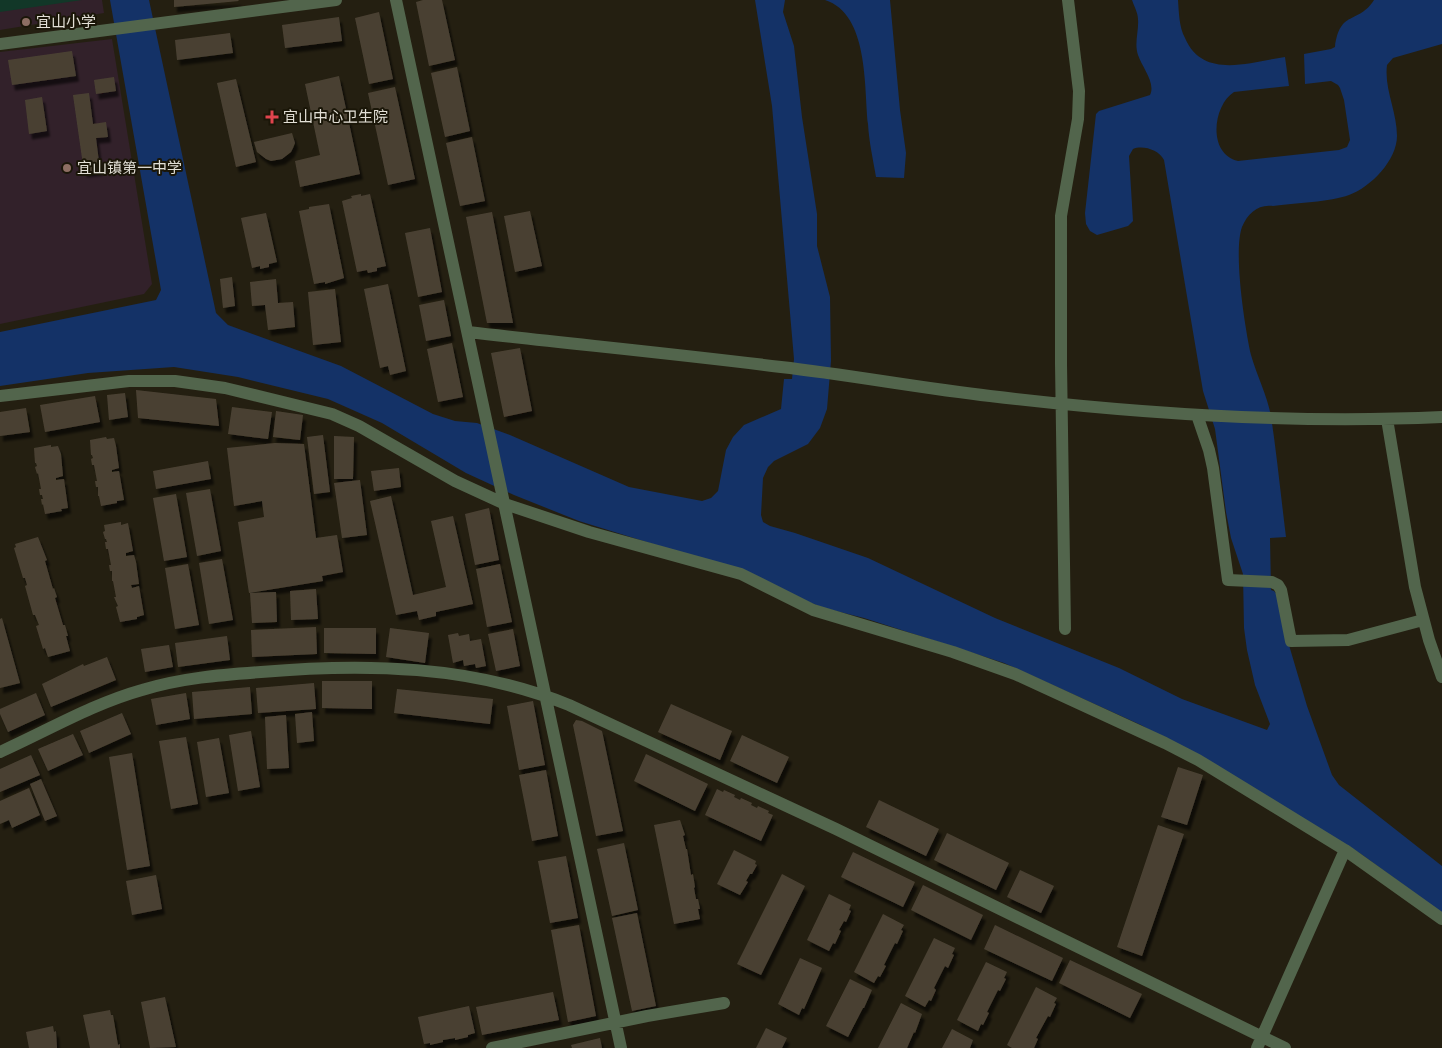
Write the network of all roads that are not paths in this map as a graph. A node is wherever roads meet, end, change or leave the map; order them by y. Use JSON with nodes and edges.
{"nodes":[{"id":1,"x":336,"y":0,"type":"edge"},
{"id":2,"x":396,"y":0,"type":"edge"},
{"id":3,"x":1068,"y":0,"type":"edge"},
{"id":4,"x":0,"y":44,"type":"edge"},
{"id":5,"x":468,"y":332,"type":"junction"},
{"id":6,"x":0,"y":396,"type":"edge"},
{"id":7,"x":1061,"y":404,"type":"junction"},
{"id":8,"x":1197,"y":415,"type":"junction"},
{"id":9,"x":1442,"y":417,"type":"edge"},
{"id":10,"x":1386,"y":419,"type":"junction"},
{"id":11,"x":505,"y":504,"type":"junction"},
{"id":12,"x":1423,"y":620,"type":"junction"},
{"id":13,"x":1065,"y":629,"type":"dead end"},
{"id":14,"x":1442,"y":678,"type":"edge"},
{"id":15,"x":546,"y":695,"type":"junction"},
{"id":16,"x":0,"y":752,"type":"edge"},
{"id":17,"x":1345,"y":850,"type":"junction"},
{"id":18,"x":1442,"y":918,"type":"edge"},
{"id":19,"x":724,"y":1003,"type":"dead end"},
{"id":20,"x":616,"y":1022,"type":"junction"},
{"id":21,"x":1259,"y":1042,"type":"edge"},
{"id":22,"x":492,"y":1048,"type":"edge"},
{"id":23,"x":621,"y":1048,"type":"edge"},
{"id":24,"x":1285,"y":1048,"type":"edge"}],
"edges":[{"from":1,"to":4,"type":"street"},
{"from":2,"to":5,"type":"street"},
{"from":3,"to":7,"type":"street"},
{"from":5,"to":7,"type":"street"},
{"from":5,"to":11,"type":"street"},
{"from":6,"to":11,"type":"street"},
{"from":7,"to":8,"type":"street"},
{"from":7,"to":13,"type":"street"},
{"from":8,"to":10,"type":"street"},
{"from":8,"to":12,"type":"street"},
{"from":9,"to":10,"type":"street"},
{"from":10,"to":12,"type":"street"},
{"from":11,"to":15,"type":"street"},
{"from":11,"to":17,"type":"street"},
{"from":12,"to":14,"type":"street"},
{"from":15,"to":16,"type":"street"},
{"from":15,"to":20,"type":"street"},
{"from":15,"to":21,"type":"street"},
{"from":17,"to":18,"type":"street"},
{"from":17,"to":21,"type":"street"},
{"from":19,"to":20,"type":"street"},
{"from":20,"to":22,"type":"street"},
{"from":20,"to":23,"type":"street"},
{"from":21,"to":24,"type":"street"}]}
